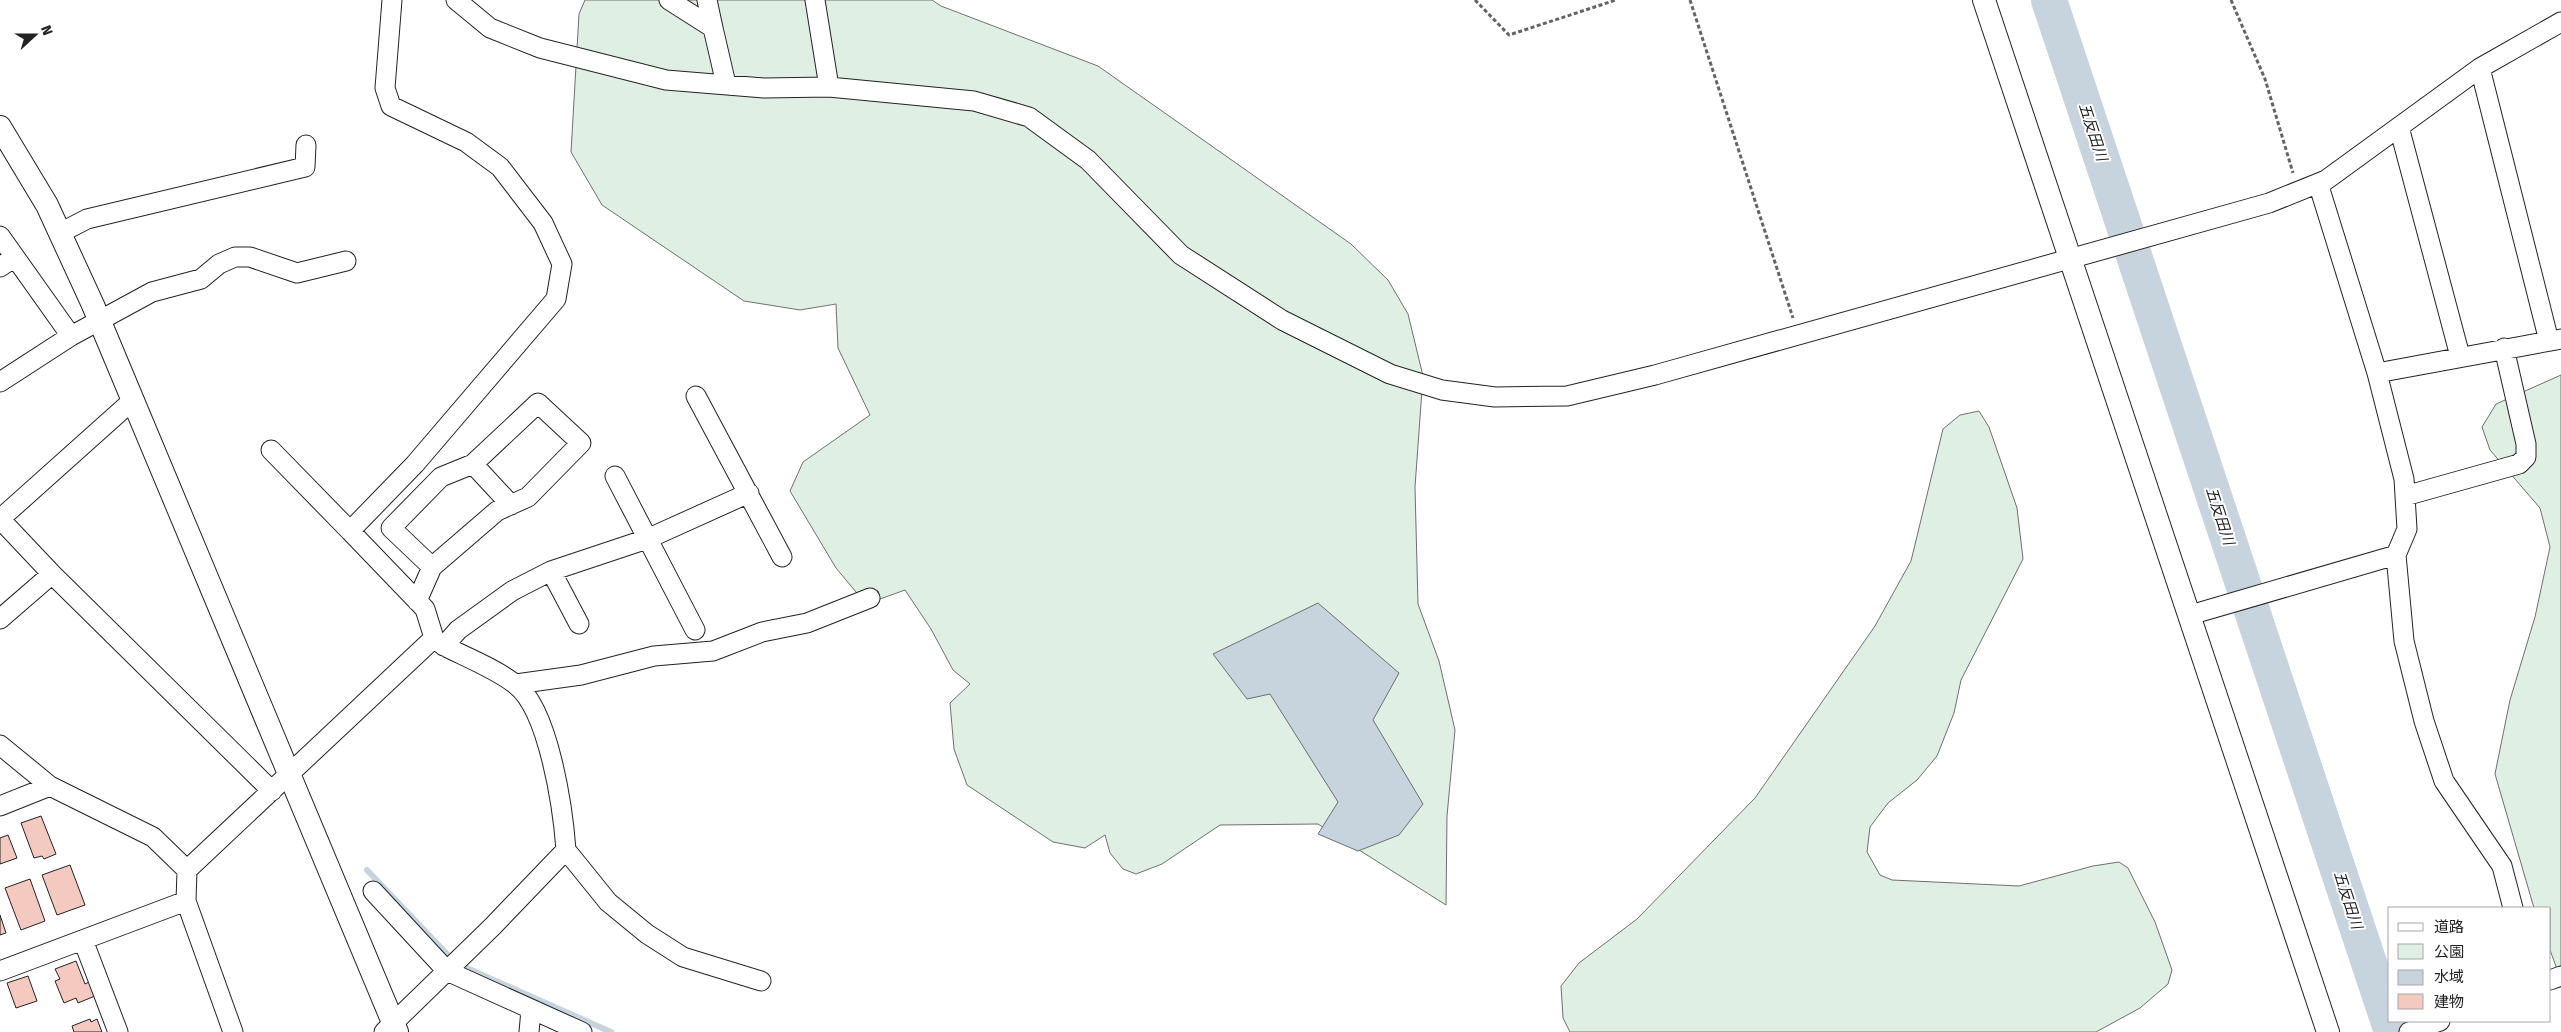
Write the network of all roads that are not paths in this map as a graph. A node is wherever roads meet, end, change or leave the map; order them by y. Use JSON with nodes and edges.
{"nodes":[{"id":1,"x":392,"y":0,"type":"edge"},
{"id":2,"x":456,"y":0,"type":"edge"},
{"id":3,"x":669,"y":0,"type":"edge"},
{"id":4,"x":707,"y":0,"type":"edge"},
{"id":5,"x":815,"y":0,"type":"edge"},
{"id":6,"x":1984,"y":0,"type":"edge"},
{"id":7,"x":2561,"y":22,"type":"edge"},
{"id":8,"x":713,"y":28,"type":"junction"},
{"id":9,"x":2480,"y":68,"type":"junction"},
{"id":10,"x":726,"y":84,"type":"junction"},
{"id":11,"x":829,"y":87,"type":"junction"},
{"id":12,"x":0,"y":127,"type":"edge"},
{"id":13,"x":2399,"y":127,"type":"junction"},
{"id":14,"x":306,"y":145,"type":"dead end"},
{"id":15,"x":2318,"y":184,"type":"junction"},
{"id":16,"x":60,"y":233,"type":"junction"},
{"id":17,"x":0,"y":236,"type":"edge"},
{"id":18,"x":2069,"y":260,"type":"junction"},
{"id":19,"x":346,"y":261,"type":"dead end"},
{"id":20,"x":7,"y":262,"type":"edge"},
{"id":21,"x":99,"y":321,"type":"junction"},
{"id":22,"x":71,"y":336,"type":"junction"},
{"id":23,"x":2555,"y":340,"type":"edge"},
{"id":24,"x":2504,"y":348,"type":"junction"},
{"id":25,"x":2460,"y":356,"type":"junction"},
{"id":26,"x":2378,"y":373,"type":"junction"},
{"id":27,"x":0,"y":382,"type":"edge"},
{"id":28,"x":696,"y":396,"type":"dead end"},
{"id":29,"x":133,"y":400,"type":"junction"},
{"id":30,"x":271,"y":450,"type":"dead end"},
{"id":31,"x":473,"y":464,"type":"junction"},
{"id":32,"x":615,"y":476,"type":"dead end"},
{"id":33,"x":749,"y":493,"type":"junction"},
{"id":34,"x":2405,"y":496,"type":"junction"},
{"id":35,"x":511,"y":505,"type":"junction"},
{"id":36,"x":0,"y":519,"type":"edge"},
{"id":37,"x":350,"y":530,"type":"junction"},
{"id":38,"x":647,"y":538,"type":"junction"},
{"id":39,"x":2396,"y":555,"type":"junction"},
{"id":40,"x":782,"y":557,"type":"dead end"},
{"id":41,"x":432,"y":567,"type":"junction"},
{"id":42,"x":551,"y":571,"type":"junction"},
{"id":43,"x":52,"y":574,"type":"junction"},
{"id":44,"x":870,"y":598,"type":"dead end"},
{"id":45,"x":417,"y":601,"type":"junction"},
{"id":46,"x":2190,"y":615,"type":"junction"},
{"id":47,"x":0,"y":619,"type":"edge"},
{"id":48,"x":579,"y":624,"type":"dead end"},
{"id":49,"x":695,"y":630,"type":"dead end"},
{"id":50,"x":439,"y":642,"type":"junction"},
{"id":51,"x":516,"y":684,"type":"junction"},
{"id":52,"x":0,"y":744,"type":"edge"},
{"id":53,"x":290,"y":776,"type":"junction"},
{"id":54,"x":50,"y":786,"type":"junction"},
{"id":55,"x":272,"y":791,"type":"junction"},
{"id":56,"x":0,"y":806,"type":"edge"},
{"id":57,"x":566,"y":850,"type":"junction"},
{"id":58,"x":187,"y":870,"type":"junction"},
{"id":59,"x":373,"y":891,"type":"dead end"},
{"id":60,"x":186,"y":901,"type":"junction"},
{"id":61,"x":2513,"y":907,"type":"edge"},
{"id":62,"x":83,"y":940,"type":"junction"},
{"id":63,"x":454,"y":964,"type":"junction"},
{"id":64,"x":0,"y":971,"type":"edge"},
{"id":65,"x":761,"y":981,"type":"dead end"},
{"id":66,"x":531,"y":1010,"type":"junction"},
{"id":67,"x":2437,"y":1022,"type":"edge"},
{"id":68,"x":392,"y":1029,"type":"edge"},
{"id":69,"x":118,"y":1032,"type":"edge"},
{"id":70,"x":232,"y":1032,"type":"edge"},
{"id":71,"x":529,"y":1032,"type":"edge"},
{"id":72,"x":582,"y":1032,"type":"edge"},
{"id":73,"x":2328,"y":1032,"type":"edge"},
{"id":74,"x":2409,"y":1032,"type":"edge"}],
"edges":[{"from":1,"to":37,"type":"street"},
{"from":2,"to":10,"type":"street"},
{"from":3,"to":8,"type":"street"},
{"from":4,"to":8,"type":"street"},
{"from":5,"to":11,"type":"street"},
{"from":6,"to":18,"type":"street"},
{"from":7,"to":9,"type":"street"},
{"from":8,"to":10,"type":"street"},
{"from":9,"to":13,"type":"street"},
{"from":9,"to":23,"type":"street"},
{"from":10,"to":11,"type":"street"},
{"from":11,"to":18,"type":"street"},
{"from":12,"to":16,"type":"street"},
{"from":13,"to":15,"type":"street"},
{"from":13,"to":25,"type":"street"},
{"from":14,"to":16,"type":"street"},
{"from":15,"to":18,"type":"street"},
{"from":15,"to":26,"type":"street"},
{"from":16,"to":21,"type":"street"},
{"from":17,"to":20,"type":"street"},
{"from":18,"to":46,"type":"street"},
{"from":19,"to":21,"type":"street"},
{"from":20,"to":22,"type":"street"},
{"from":21,"to":22,"type":"street"},
{"from":21,"to":29,"type":"street"},
{"from":22,"to":27,"type":"street"},
{"from":23,"to":24,"type":"street"},
{"from":24,"to":25,"type":"street"},
{"from":24,"to":34,"type":"street"},
{"from":25,"to":26,"type":"street"},
{"from":26,"to":34,"type":"street"},
{"from":28,"to":33,"type":"street"},
{"from":29,"to":36,"type":"street"},
{"from":29,"to":53,"type":"street"},
{"from":30,"to":37,"type":"street"},
{"from":31,"to":35,"type":"street"},
{"from":31,"to":35,"type":"street"},
{"from":31,"to":41,"type":"street"},
{"from":32,"to":38,"type":"street"},
{"from":33,"to":38,"type":"street"},
{"from":33,"to":40,"type":"street"},
{"from":34,"to":39,"type":"street"},
{"from":35,"to":41,"type":"street"},
{"from":36,"to":43,"type":"street"},
{"from":37,"to":45,"type":"street"},
{"from":38,"to":42,"type":"street"},
{"from":38,"to":49,"type":"street"},
{"from":39,"to":46,"type":"street"},
{"from":39,"to":61,"type":"street"},
{"from":41,"to":45,"type":"street"},
{"from":42,"to":48,"type":"street"},
{"from":42,"to":50,"type":"street"},
{"from":43,"to":47,"type":"street"},
{"from":43,"to":55,"type":"street"},
{"from":44,"to":51,"type":"street"},
{"from":45,"to":50,"type":"street"},
{"from":46,"to":73,"type":"street"},
{"from":50,"to":51,"type":"street"},
{"from":50,"to":53,"type":"street"},
{"from":51,"to":57,"type":"street"},
{"from":52,"to":54,"type":"street"},
{"from":53,"to":55,"type":"street"},
{"from":53,"to":68,"type":"street"},
{"from":54,"to":56,"type":"street"},
{"from":54,"to":58,"type":"street"},
{"from":55,"to":58,"type":"street"},
{"from":57,"to":63,"type":"street"},
{"from":57,"to":65,"type":"street"},
{"from":58,"to":60,"type":"street"},
{"from":59,"to":63,"type":"street"},
{"from":60,"to":62,"type":"street"},
{"from":60,"to":70,"type":"street"},
{"from":62,"to":64,"type":"street"},
{"from":62,"to":69,"type":"street"},
{"from":63,"to":66,"type":"street"},
{"from":63,"to":68,"type":"street"},
{"from":66,"to":71,"type":"street"},
{"from":66,"to":72,"type":"street"},
{"from":67,"to":74,"type":"street"}]}
